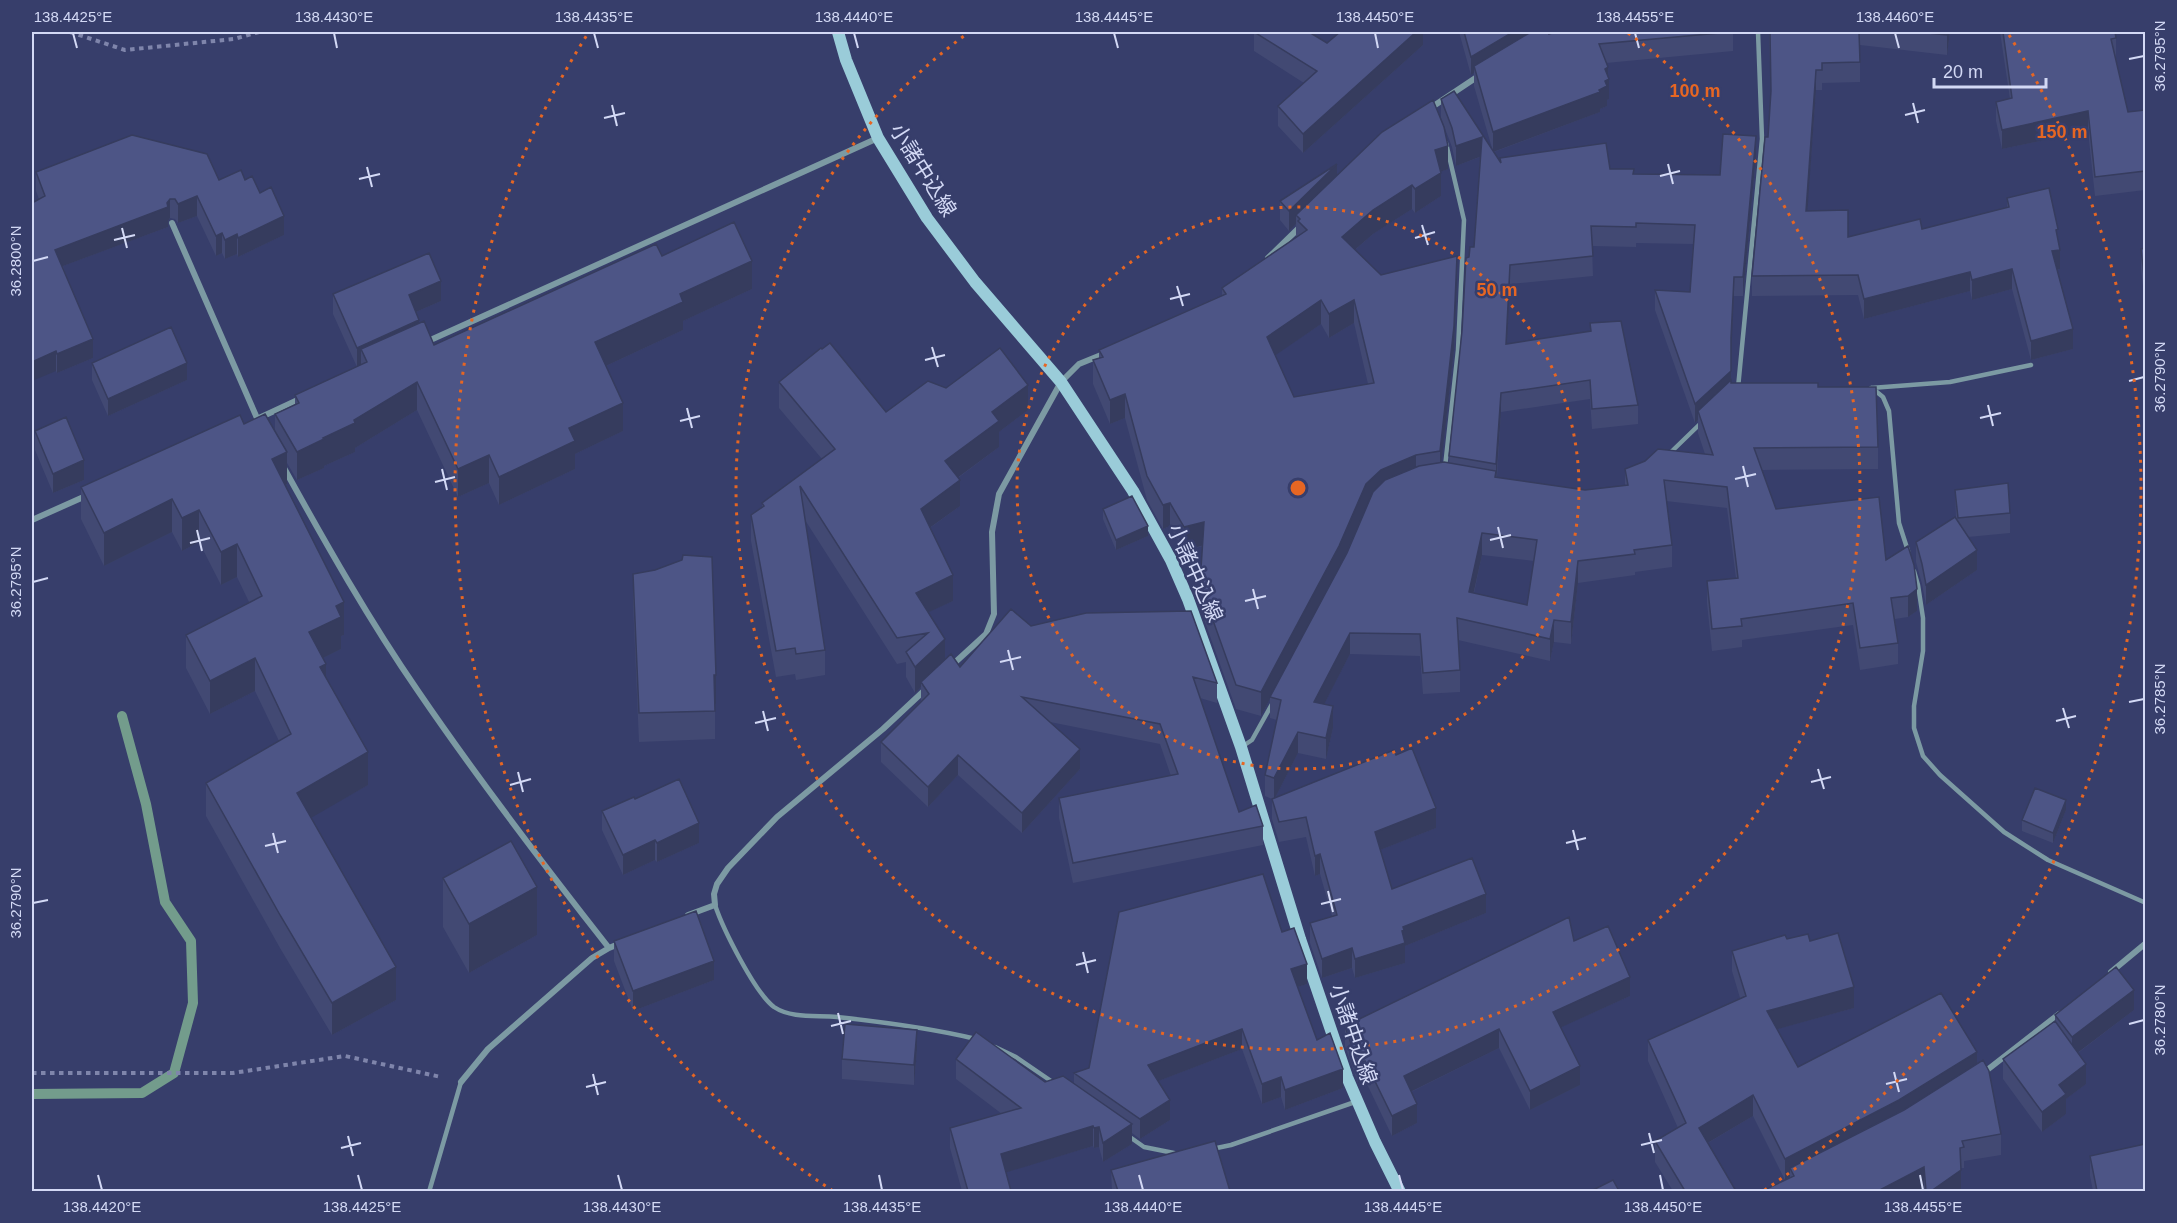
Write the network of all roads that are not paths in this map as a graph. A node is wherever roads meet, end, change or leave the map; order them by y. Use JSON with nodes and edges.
{"nodes":[{"id":1,"x":838,"y":32,"type":"edge"},
{"id":2,"x":1758,"y":32,"type":"edge"},
{"id":3,"x":1484,"y":73,"type":"edge"},
{"id":4,"x":1432,"y":106,"type":"junction"},
{"id":5,"x":1423,"y":114,"type":"edge"},
{"id":6,"x":1436,"y":117,"type":"edge"},
{"id":7,"x":878,"y":138,"type":"junction"},
{"id":8,"x":1444,"y":138,"type":"edge"},
{"id":9,"x":1312,"y":216,"type":"edge"},
{"id":10,"x":172,"y":223,"type":"dead end"},
{"id":11,"x":1262,"y":264,"type":"edge"},
{"id":12,"x":420,"y":345,"type":"edge"},
{"id":13,"x":1116,"y":349,"type":"edge"},
{"id":14,"x":2031,"y":365,"type":"dead end"},
{"id":15,"x":1061,"y":382,"type":"junction"},
{"id":16,"x":1861,"y":388,"type":"edge"},
{"id":17,"x":1872,"y":388,"type":"junction"},
{"id":18,"x":310,"y":394,"type":"edge"},
{"id":19,"x":1733,"y":395,"type":"edge"},
{"id":20,"x":256,"y":419,"type":"junction"},
{"id":21,"x":1704,"y":421,"type":"edge"},
{"id":22,"x":245,"y":424,"type":"edge"},
{"id":23,"x":262,"y":429,"type":"edge"},
{"id":24,"x":1664,"y":459,"type":"edge"},
{"id":25,"x":279,"y":460,"type":"edge"},
{"id":26,"x":1444,"y":479,"type":"edge"},
{"id":27,"x":96,"y":491,"type":"edge"},
{"id":28,"x":32,"y":520,"type":"edge"},
{"id":29,"x":1908,"y":554,"type":"edge"},
{"id":30,"x":1912,"y":564,"type":"edge"},
{"id":31,"x":943,"y":674,"type":"edge"},
{"id":32,"x":935,"y":682,"type":"edge"},
{"id":33,"x":1278,"y":693,"type":"edge"},
{"id":34,"x":1241,"y":747,"type":"junction"},
{"id":35,"x":2145,"y":903,"type":"edge"},
{"id":36,"x":715,"y":905,"type":"junction"},
{"id":37,"x":678,"y":919,"type":"edge"},
{"id":38,"x":629,"y":939,"type":"edge"},
{"id":39,"x":2145,"y":943,"type":"edge"},
{"id":40,"x":609,"y":948,"type":"junction"},
{"id":41,"x":2102,"y":980,"type":"edge"},
{"id":42,"x":2066,"y":1009,"type":"edge"},
{"id":43,"x":1974,"y":1080,"type":"edge"},
{"id":44,"x":461,"y":1082,"type":"joint"},
{"id":45,"x":1062,"y":1089,"type":"edge"},
{"id":46,"x":1356,"y":1101,"type":"junction"},
{"id":47,"x":1126,"y":1134,"type":"edge"},
{"id":48,"x":1209,"y":1150,"type":"edge"},
{"id":49,"x":1180,"y":1153,"type":"edge"},
{"id":50,"x":429,"y":1191,"type":"edge"},
{"id":51,"x":1400,"y":1191,"type":"edge"}],
"edges":[{"from":1,"to":7,"type":"main road","name":"小諸中込線"},
{"from":2,"to":19,"type":"lane"},
{"from":3,"to":4,"type":"street"},
{"from":4,"to":5,"type":"street"},
{"from":4,"to":6,"type":"lane"},
{"from":7,"to":12,"type":"street"},
{"from":7,"to":15,"type":"main road","name":"小諸中込線"},
{"from":8,"to":26,"type":"lane"},
{"from":9,"to":11,"type":"street"},
{"from":10,"to":20,"type":"street"},
{"from":13,"to":15,"type":"street"},
{"from":14,"to":17,"type":"lane"},
{"from":15,"to":31,"type":"street"},
{"from":15,"to":34,"type":"main road","name":"小諸中込線"},
{"from":16,"to":17,"type":"lane"},
{"from":17,"to":29,"type":"lane"},
{"from":18,"to":20,"type":"street"},
{"from":20,"to":22,"type":"street"},
{"from":20,"to":23,"type":"street"},
{"from":21,"to":24,"type":"lane"},
{"from":25,"to":40,"type":"street"},
{"from":27,"to":28,"type":"street"},
{"from":30,"to":35,"type":"lane"},
{"from":32,"to":36,"type":"street"},
{"from":33,"to":34,"type":"lane"},
{"from":34,"to":46,"type":"main road","name":"小諸中込線"},
{"from":36,"to":37,"type":"street"},
{"from":36,"to":45,"type":"lane"},
{"from":38,"to":40,"type":"street"},
{"from":39,"to":41,"type":"street"},
{"from":40,"to":44,"type":"street"},
{"from":42,"to":43,"type":"street"},
{"from":44,"to":50,"type":"lane"},
{"from":46,"to":48,"type":"lane"},
{"from":46,"to":51,"type":"main road","name":"小諸中込線"},
{"from":47,"to":49,"type":"lane"}]}
